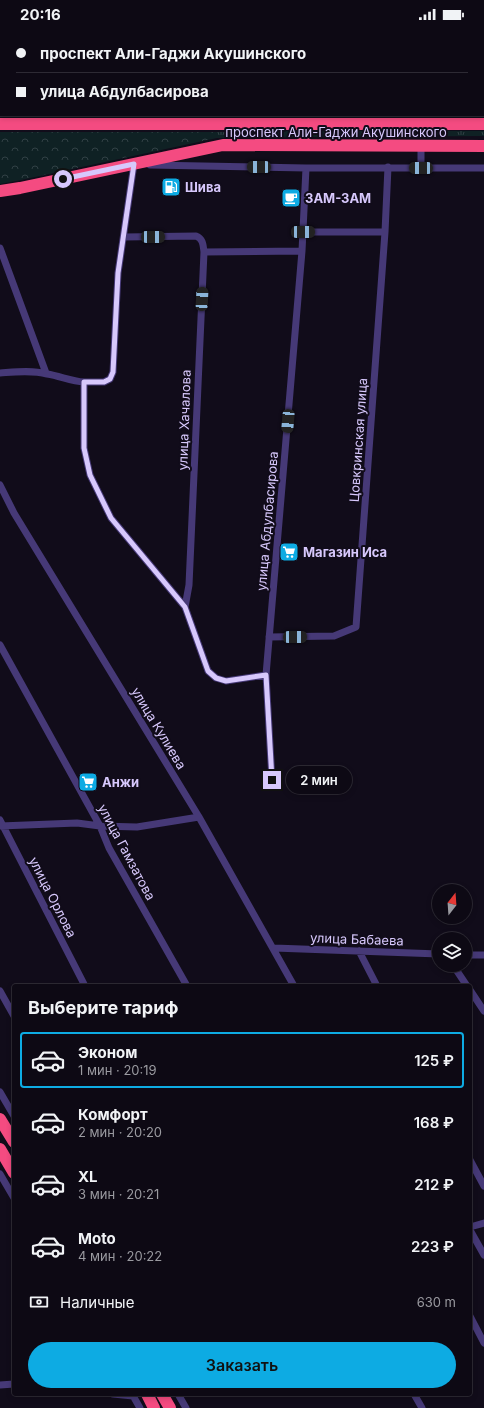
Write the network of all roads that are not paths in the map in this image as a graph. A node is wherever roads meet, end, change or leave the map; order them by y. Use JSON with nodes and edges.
{"nodes":[{"id":1,"x":168,"y":119,"type":"edge"},
{"id":2,"x":0,"y":124,"type":"edge"},
{"id":3,"x":301,"y":124,"type":"junction"},
{"id":4,"x":484,"y":124,"type":"edge"},
{"id":5,"x":301,"y":145,"type":"junction"},
{"id":6,"x":422,"y":145,"type":"junction"},
{"id":7,"x":484,"y":146,"type":"edge"},
{"id":8,"x":134,"y":164,"type":"junction"},
{"id":9,"x":388,"y":167,"type":"junction"},
{"id":10,"x":306,"y":168,"type":"junction"},
{"id":11,"x":421,"y":168,"type":"junction"},
{"id":12,"x":484,"y":168,"type":"edge"},
{"id":13,"x":0,"y":191,"type":"edge"},
{"id":14,"x":303,"y":232,"type":"junction"},
{"id":15,"x":385,"y":232,"type":"junction"},
{"id":16,"x":124,"y":237,"type":"junction"},
{"id":17,"x":0,"y":248,"type":"edge"},
{"id":18,"x":302,"y":251,"type":"junction"},
{"id":19,"x":204,"y":252,"type":"junction"},
{"id":20,"x":0,"y":373,"type":"edge"},
{"id":21,"x":46,"y":373,"type":"junction"},
{"id":22,"x":84,"y":382,"type":"junction"},
{"id":23,"x":0,"y":485,"type":"edge"},
{"id":24,"x":185,"y":607,"type":"junction"},
{"id":25,"x":269,"y":638,"type":"junction"},
{"id":26,"x":0,"y":645,"type":"edge"},
{"id":27,"x":266,"y":675,"type":"junction"},
{"id":28,"x":272,"y":780,"type":"dead end"},
{"id":29,"x":199,"y":817,"type":"junction"},
{"id":30,"x":1,"y":824,"type":"edge"},
{"id":31,"x":100,"y":826,"type":"junction"},
{"id":32,"x":274,"y":948,"type":"junction"},
{"id":33,"x":359,"y":951,"type":"junction"},
{"id":34,"x":432,"y":954,"type":"edge"},
{"id":35,"x":472,"y":955,"type":"edge"},
{"id":36,"x":484,"y":955,"type":"edge"},
{"id":37,"x":459,"y":972,"type":"edge"},
{"id":38,"x":84,"y":984,"type":"edge"},
{"id":39,"x":186,"y":984,"type":"edge"},
{"id":40,"x":293,"y":984,"type":"edge"},
{"id":41,"x":376,"y":984,"type":"edge"},
{"id":42,"x":467,"y":984,"type":"edge"},
{"id":43,"x":0,"y":991,"type":"edge"},
{"id":44,"x":472,"y":993,"type":"edge"},
{"id":45,"x":484,"y":1011,"type":"edge"},
{"id":46,"x":12,"y":1012,"type":"edge"},
{"id":47,"x":0,"y":1092,"type":"edge"},
{"id":48,"x":12,"y":1113,"type":"edge"},
{"id":49,"x":0,"y":1119,"type":"edge"},
{"id":50,"x":12,"y":1139,"type":"edge"},
{"id":51,"x":0,"y":1149,"type":"edge"},
{"id":52,"x":472,"y":1164,"type":"edge"},
{"id":53,"x":12,"y":1170,"type":"edge"},
{"id":54,"x":0,"y":1174,"type":"edge"},
{"id":55,"x":484,"y":1186,"type":"edge"},
{"id":56,"x":12,"y":1195,"type":"edge"},
{"id":57,"x":484,"y":1223,"type":"edge"},
{"id":58,"x":472,"y":1228,"type":"edge"},
{"id":59,"x":472,"y":1233,"type":"edge"},
{"id":60,"x":484,"y":1255,"type":"edge"},
{"id":61,"x":472,"y":1320,"type":"edge"},
{"id":62,"x":484,"y":1343,"type":"edge"},
{"id":63,"x":12,"y":1384,"type":"edge"},
{"id":64,"x":0,"y":1386,"type":"edge"},
{"id":65,"x":133,"y":1396,"type":"edge"},
{"id":66,"x":148,"y":1396,"type":"edge"},
{"id":67,"x":163,"y":1396,"type":"edge"},
{"id":68,"x":180,"y":1396,"type":"edge"},
{"id":69,"x":415,"y":1396,"type":"edge"},
{"id":70,"x":140,"y":1408,"type":"edge"},
{"id":71,"x":154,"y":1408,"type":"edge"},
{"id":72,"x":170,"y":1408,"type":"edge"},
{"id":73,"x":186,"y":1408,"type":"edge"},
{"id":74,"x":422,"y":1408,"type":"edge"}],
"edges":[{"from":1,"to":2,"type":"highway","name":"проспект Али-Гаджи Акушинского"},
{"from":1,"to":3,"type":"highway","name":"проспект Али-Гаджи Акушинского"},
{"from":3,"to":4,"type":"highway","name":"проспект Али-Гаджи Акушинского"},
{"from":3,"to":5,"type":"highway"},
{"from":5,"to":6,"type":"highway","name":"проспект Али-Гаджи Акушинского"},
{"from":5,"to":8,"type":"highway","name":"проспект Али-Гаджи Акушинского"},
{"from":6,"to":7,"type":"highway","name":"проспект Али-Гаджи Акушинского"},
{"from":6,"to":11,"type":"street"},
{"from":8,"to":10,"type":"street"},
{"from":8,"to":13,"type":"highway","name":"проспект Али-Гаджи Акушинского"},
{"from":8,"to":16,"type":"street"},
{"from":9,"to":10,"type":"street"},
{"from":9,"to":11,"type":"street"},
{"from":9,"to":15,"type":"street","name":"Цовкринская улица"},
{"from":10,"to":14,"type":"street","name":"улица Абдулбасирова"},
{"from":11,"to":12,"type":"street"},
{"from":14,"to":15,"type":"street"},
{"from":14,"to":18,"type":"street","name":"улица Абдулбасирова"},
{"from":15,"to":25,"type":"street","name":"Цовкринская улица"},
{"from":16,"to":19,"type":"street","name":"улица Хачалова"},
{"from":16,"to":22,"type":"street"},
{"from":17,"to":21,"type":"street"},
{"from":18,"to":19,"type":"street"},
{"from":18,"to":25,"type":"street","name":"улица Абдулбасирова"},
{"from":19,"to":24,"type":"street","name":"улица Хачалова"},
{"from":20,"to":21,"type":"street"},
{"from":21,"to":22,"type":"street"},
{"from":22,"to":24,"type":"street"},
{"from":23,"to":29,"type":"street","name":"улица Кулиева"},
{"from":24,"to":27,"type":"street"},
{"from":25,"to":27,"type":"street","name":"улица Абдулбасирова"},
{"from":26,"to":31,"type":"street","name":"улица Гамзатова"},
{"from":27,"to":28,"type":"street","name":"улица Абдулбасирова"},
{"from":29,"to":31,"type":"street"},
{"from":29,"to":32,"type":"street","name":"улица Кулиева"},
{"from":30,"to":31,"type":"street"},
{"from":30,"to":38,"type":"street","name":"улица Орлова"},
{"from":31,"to":39,"type":"street","name":"улица Гамзатова"},
{"from":32,"to":33,"type":"street","name":"улица Бабаева"},
{"from":32,"to":40,"type":"street","name":"улица Кулиева"},
{"from":33,"to":34,"type":"street","name":"улица Бабаева"},
{"from":33,"to":41,"type":"street"},
{"from":35,"to":36,"type":"street"},
{"from":37,"to":42,"type":"street"},
{"from":43,"to":46,"type":"street"},
{"from":44,"to":45,"type":"street"},
{"from":47,"to":48,"type":"street"},
{"from":49,"to":50,"type":"highway"},
{"from":51,"to":53,"type":"highway"},
{"from":52,"to":55,"type":"street"},
{"from":54,"to":56,"type":"street"},
{"from":57,"to":58,"type":"street"},
{"from":59,"to":60,"type":"street"},
{"from":61,"to":62,"type":"street"},
{"from":63,"to":64,"type":"street"},
{"from":65,"to":70,"type":"street"},
{"from":66,"to":71,"type":"highway"},
{"from":67,"to":72,"type":"highway"},
{"from":68,"to":73,"type":"street"},
{"from":69,"to":74,"type":"street"}]}
